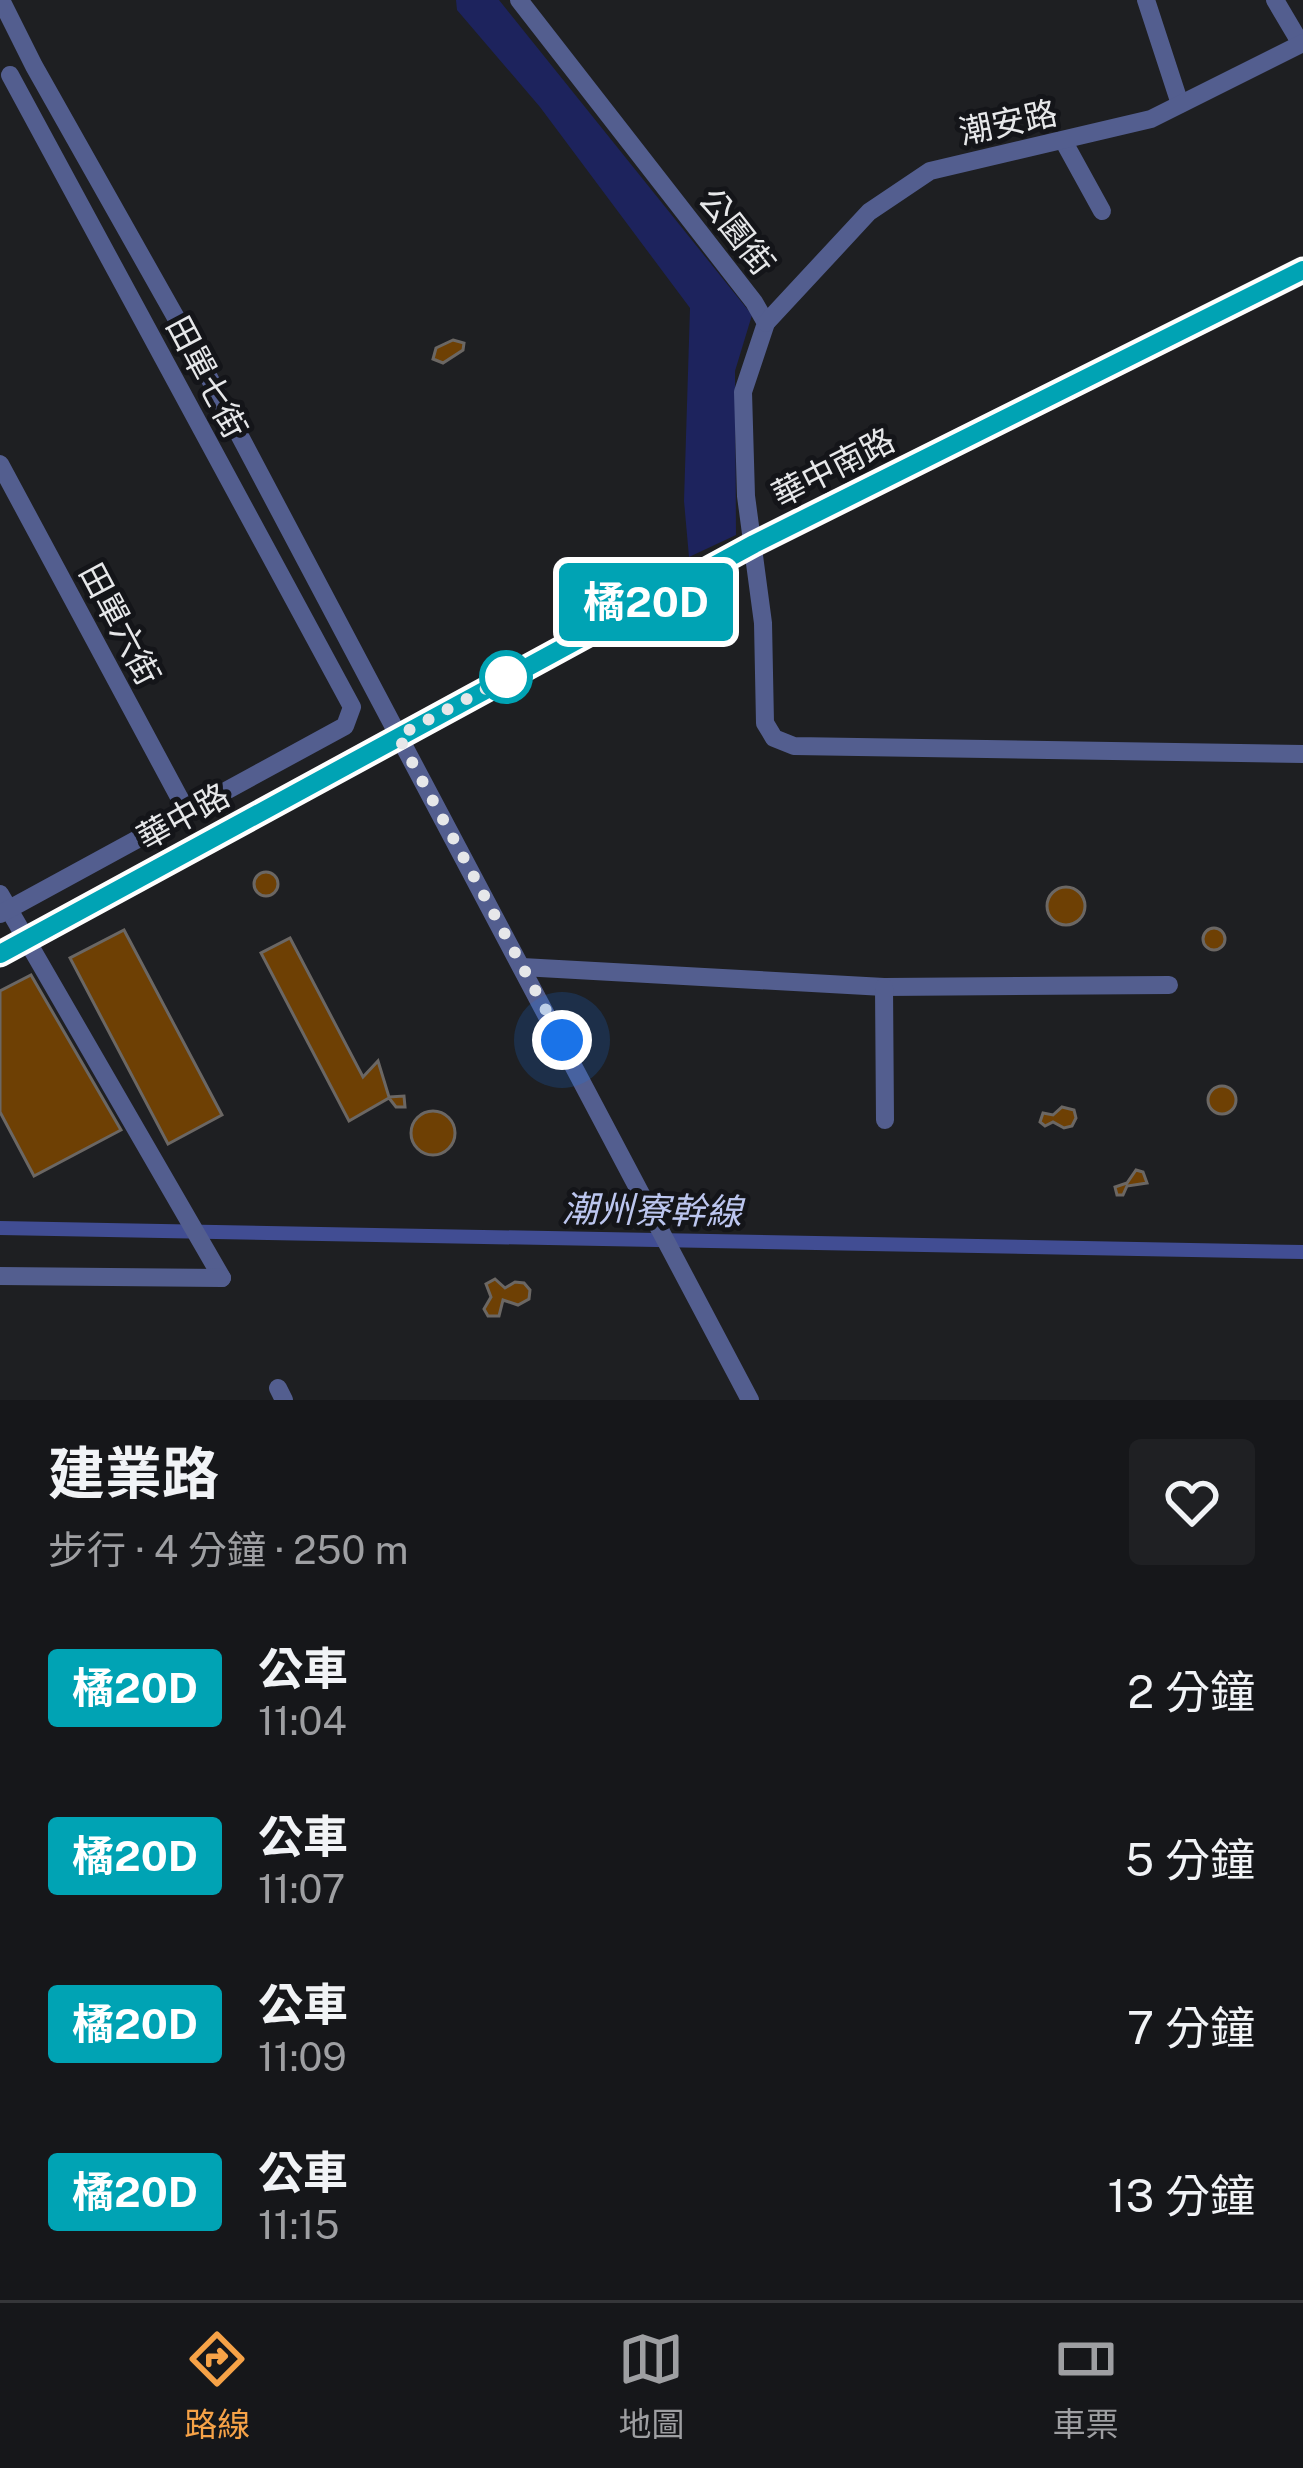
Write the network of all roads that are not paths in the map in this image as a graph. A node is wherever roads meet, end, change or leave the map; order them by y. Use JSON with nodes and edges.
{"nodes":[{"id":1,"x":2,"y":0,"type":"edge"},
{"id":2,"x":519,"y":0,"type":"edge"},
{"id":3,"x":1146,"y":0,"type":"edge"},
{"id":4,"x":1275,"y":0,"type":"edge"},
{"id":5,"x":1302,"y":44,"type":"edge"},
{"id":6,"x":34,"y":66,"type":"junction"},
{"id":7,"x":5,"y":77,"type":"edge"},
{"id":8,"x":1180,"y":104,"type":"junction"},
{"id":9,"x":1064,"y":142,"type":"junction"},
{"id":10,"x":1102,"y":211,"type":"dead end"},
{"id":11,"x":1303,"y":270,"type":"edge"},
{"id":12,"x":766,"y":323,"type":"junction"},
{"id":13,"x":0,"y":464,"type":"edge"},
{"id":14,"x":754,"y":544,"type":"junction"},
{"id":15,"x":398,"y":736,"type":"junction"},
{"id":16,"x":1303,"y":754,"type":"edge"},
{"id":17,"x":187,"y":812,"type":"junction"},
{"id":18,"x":3,"y":906,"type":"edge"},
{"id":19,"x":28,"y":939,"type":"junction"},
{"id":20,"x":0,"y":954,"type":"edge"},
{"id":21,"x":522,"y":967,"type":"junction"},
{"id":22,"x":1168,"y":985,"type":"dead end"},
{"id":23,"x":884,"y":987,"type":"junction"},
{"id":24,"x":885,"y":1120,"type":"dead end"},
{"id":25,"x":0,"y":1276,"type":"edge"},
{"id":26,"x":750,"y":1400,"type":"edge"}],
"edges":[{"from":1,"to":6,"type":"street"},
{"from":2,"to":12,"type":"street","name":"公園街"},
{"from":3,"to":8,"type":"street"},
{"from":4,"to":5,"type":"street"},
{"from":5,"to":8,"type":"street","name":"潮安路"},
{"from":6,"to":7,"type":"street"},
{"from":6,"to":15,"type":"street"},
{"from":7,"to":17,"type":"street","name":"田單七街"},
{"from":8,"to":9,"type":"street","name":"潮安路"},
{"from":9,"to":10,"type":"street"},
{"from":9,"to":12,"type":"street","name":"潮安路"},
{"from":11,"to":14,"type":"main road","name":"華中南路"},
{"from":12,"to":14,"type":"street","name":"公園街"},
{"from":13,"to":17,"type":"street","name":"田單六街"},
{"from":14,"to":15,"type":"main road","name":"華中南路"},
{"from":14,"to":16,"type":"street","name":"公園街"},
{"from":15,"to":19,"type":"main road","name":"華中路"},
{"from":15,"to":21,"type":"street"},
{"from":17,"to":18,"type":"street"},
{"from":18,"to":19,"type":"street"},
{"from":19,"to":20,"type":"main road","name":"華中路"},
{"from":19,"to":25,"type":"street"},
{"from":21,"to":23,"type":"street"},
{"from":21,"to":26,"type":"street"},
{"from":22,"to":23,"type":"street"},
{"from":23,"to":24,"type":"street"}]}
